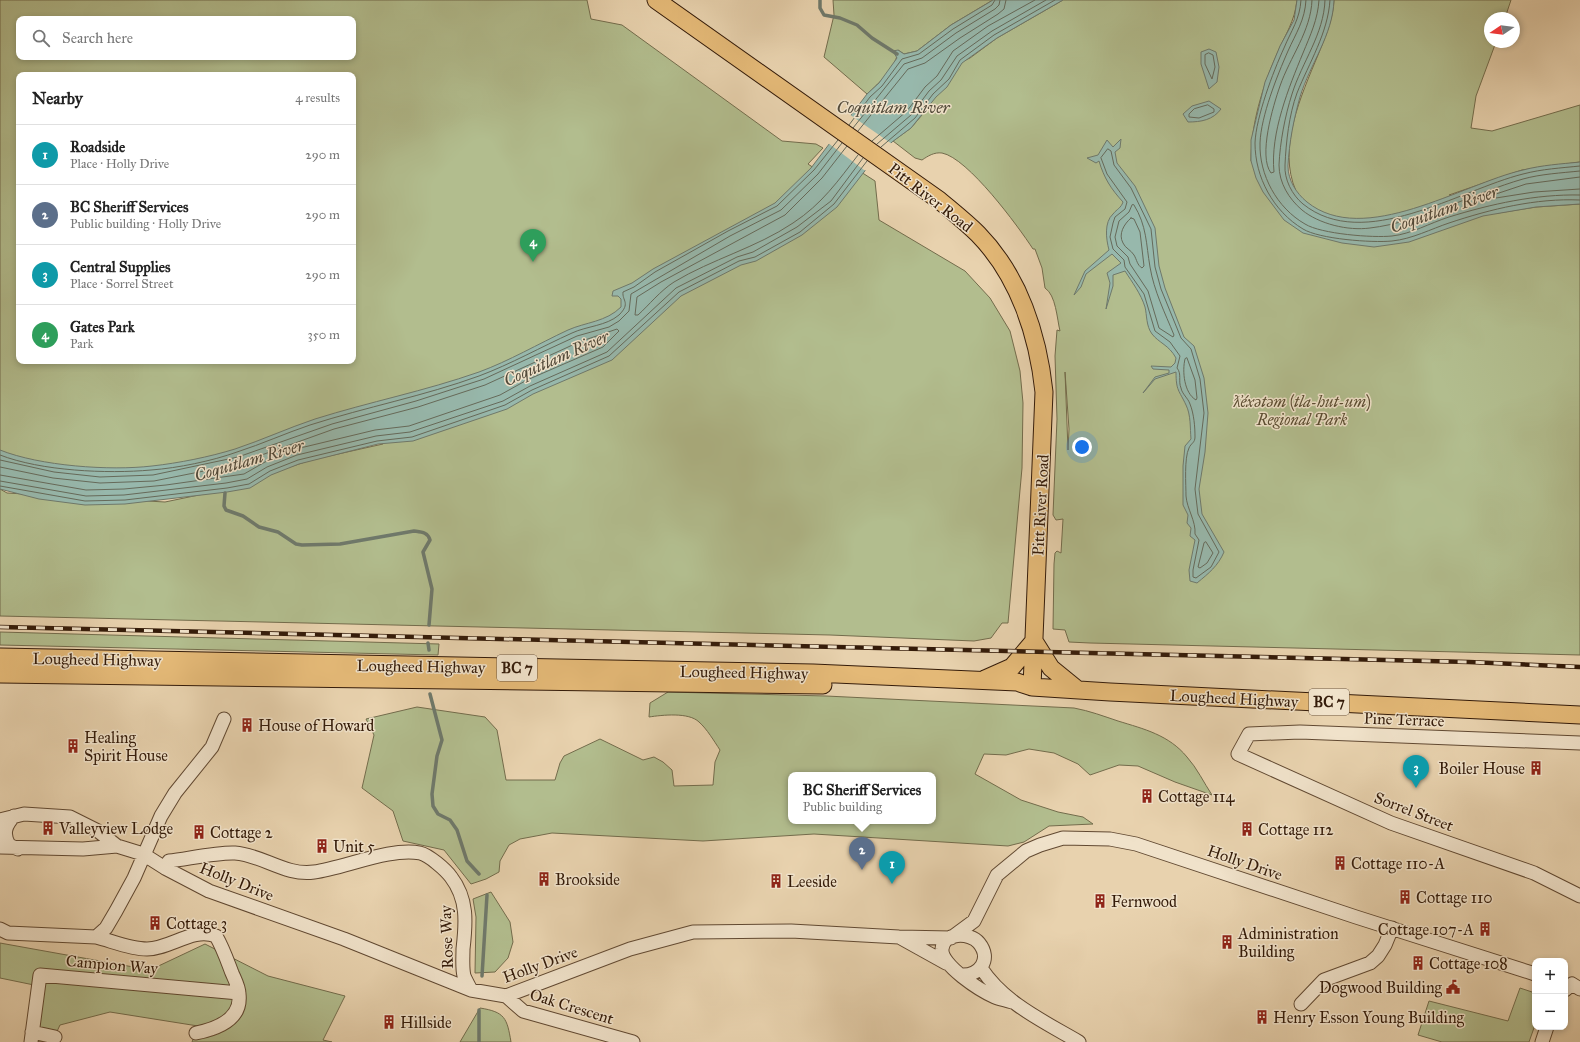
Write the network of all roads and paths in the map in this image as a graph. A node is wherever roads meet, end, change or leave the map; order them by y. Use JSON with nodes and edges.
{"nodes":[{"id":1,"x":656,"y":0,"type":"edge"},
{"id":2,"x":1034,"y":641,"type":"junction"},
{"id":3,"x":0,"y":657,"type":"edge"},
{"id":4,"x":0,"y":674,"type":"edge"},
{"id":5,"x":980,"y":680,"type":"junction"},
{"id":6,"x":1032,"y":687,"type":"junction"},
{"id":7,"x":1078,"y":690,"type":"junction"},
{"id":8,"x":1580,"y":715,"type":"edge"},
{"id":9,"x":224,"y":719,"type":"dead end"},
{"id":10,"x":1580,"y":743,"type":"edge"},
{"id":11,"x":1238,"y":754,"type":"joint"},
{"id":12,"x":14,"y":816,"type":"junction"},
{"id":13,"x":0,"y":820,"type":"edge"},
{"id":14,"x":85,"y":825,"type":"junction"},
{"id":15,"x":117,"y":846,"type":"junction"},
{"id":16,"x":0,"y":847,"type":"edge"},
{"id":17,"x":18,"y":849,"type":"junction"},
{"id":18,"x":83,"y":849,"type":"junction"},
{"id":19,"x":143,"y":854,"type":"junction"},
{"id":20,"x":165,"y":868,"type":"junction"},
{"id":21,"x":1580,"y":896,"type":"edge"},
{"id":22,"x":974,"y":921,"type":"junction"},
{"id":23,"x":1392,"y":928,"type":"junction"},
{"id":24,"x":0,"y":929,"type":"edge"},
{"id":25,"x":96,"y":937,"type":"junction"},
{"id":26,"x":899,"y":937,"type":"junction"},
{"id":27,"x":951,"y":938,"type":"junction"},
{"id":28,"x":978,"y":941,"type":"junction"},
{"id":29,"x":946,"y":963,"type":"junction"},
{"id":30,"x":981,"y":968,"type":"junction"},
{"id":31,"x":1532,"y":973,"type":"edge"},
{"id":32,"x":961,"y":975,"type":"junction"},
{"id":33,"x":471,"y":990,"type":"junction"},
{"id":34,"x":239,"y":993,"type":"junction"},
{"id":35,"x":506,"y":996,"type":"junction"},
{"id":36,"x":1012,"y":1002,"type":"junction"},
{"id":37,"x":1301,"y":1004,"type":"dead end"},
{"id":38,"x":1546,"y":1030,"type":"edge"},
{"id":39,"x":196,"y":1033,"type":"dead end"},
{"id":40,"x":32,"y":1037,"type":"edge"},
{"id":41,"x":55,"y":1037,"type":"dead end"},
{"id":42,"x":633,"y":1042,"type":"edge"},
{"id":43,"x":1078,"y":1042,"type":"edge"},
{"id":44,"x":1542,"y":1042,"type":"edge"}],
"edges":[{"from":1,"to":2,"type":"main road","name":"Pitt River Road"},
{"from":2,"to":5,"type":"main road"},
{"from":2,"to":6,"type":"main road","name":"Pitt River Road"},
{"from":2,"to":7,"type":"main road"},
{"from":3,"to":5,"type":"main road","name":"Lougheed Highway","number":"BC 7"},
{"from":4,"to":6,"type":"main road","name":"Lougheed Highway","number":"BC 7"},
{"from":5,"to":6,"type":"main road","name":"Lougheed Highway","number":"BC 7"},
{"from":6,"to":7,"type":"main road","name":"Lougheed Highway","number":"BC 7"},
{"from":7,"to":8,"type":"main road","name":"Lougheed Highway","number":"BC 7"},
{"from":9,"to":19,"type":"street"},
{"from":10,"to":11,"type":"street","name":"Pine Terrace"},
{"from":11,"to":21,"type":"street","name":"Sorrel Street"},
{"from":12,"to":13,"type":"street"},
{"from":12,"to":14,"type":"street"},
{"from":12,"to":17,"type":"street"},
{"from":14,"to":15,"type":"street"},
{"from":14,"to":18,"type":"street"},
{"from":15,"to":18,"type":"street"},
{"from":15,"to":19,"type":"street","name":"Holly Drive"},
{"from":16,"to":17,"type":"street"},
{"from":17,"to":18,"type":"street"},
{"from":19,"to":20,"type":"street","name":"Holly Drive"},
{"from":19,"to":25,"type":"street"},
{"from":20,"to":33,"type":"street","name":"Holly Drive"},
{"from":20,"to":33,"type":"street","name":"Rose Way"},
{"from":22,"to":23,"type":"street","name":"Holly Drive"},
{"from":22,"to":27,"type":"street","name":"Holly Drive"},
{"from":22,"to":28,"type":"street"},
{"from":23,"to":31,"type":"street","name":"Holly Drive"},
{"from":23,"to":37,"type":"street"},
{"from":24,"to":25,"type":"street"},
{"from":25,"to":34,"type":"street"},
{"from":26,"to":27,"type":"street","name":"Holly Drive"},
{"from":26,"to":29,"type":"street","name":"Holly Drive"},
{"from":26,"to":35,"type":"street","name":"Holly Drive"},
{"from":27,"to":28,"type":"street"},
{"from":27,"to":29,"type":"street"},
{"from":28,"to":30,"type":"street"},
{"from":29,"to":32,"type":"street"},
{"from":30,"to":32,"type":"street"},
{"from":30,"to":36,"type":"street"},
{"from":32,"to":36,"type":"street"},
{"from":33,"to":35,"type":"street","name":"Holly Drive"},
{"from":34,"to":39,"type":"street"},
{"from":34,"to":40,"type":"street","name":"Campion Way"},
{"from":35,"to":42,"type":"street","name":"Oak Crescent"},
{"from":36,"to":43,"type":"street"},
{"from":38,"to":44,"type":"street"},
{"from":40,"to":41,"type":"street","name":"Campion Way"}]}
